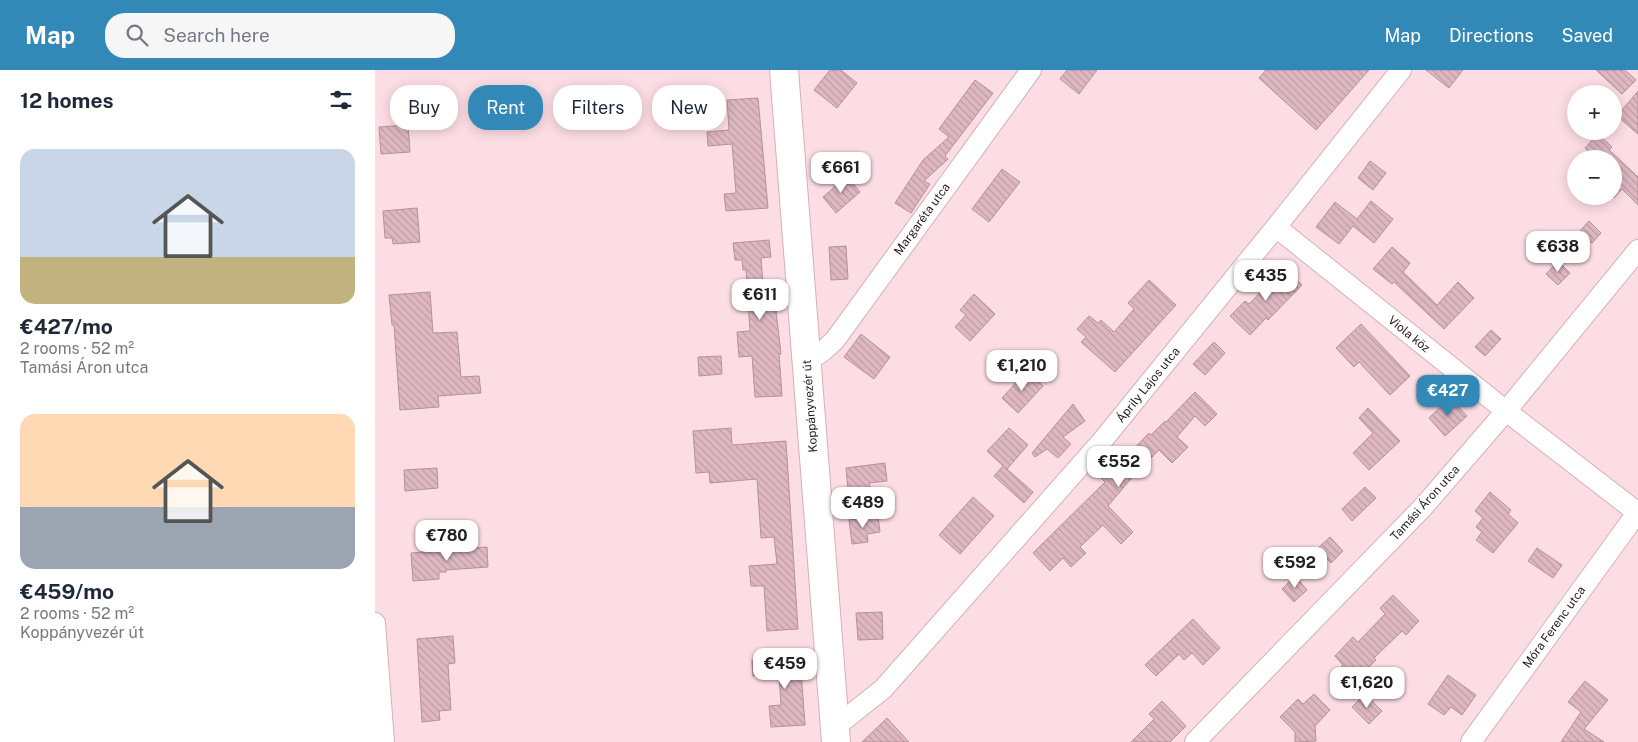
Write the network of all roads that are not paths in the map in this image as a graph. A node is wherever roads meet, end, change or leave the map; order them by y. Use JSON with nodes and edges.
{"nodes":[{"id":1,"x":784,"y":70,"type":"edge"},
{"id":2,"x":1031,"y":70,"type":"edge"},
{"id":3,"x":1391,"y":74,"type":"edge"},
{"id":4,"x":1276,"y":227,"type":"junction"},
{"id":5,"x":1638,"y":250,"type":"edge"},
{"id":6,"x":807,"y":362,"type":"junction"},
{"id":7,"x":1506,"y":411,"type":"junction"},
{"id":8,"x":1638,"y":513,"type":"edge"},
{"id":9,"x":375,"y":623,"type":"edge"},
{"id":10,"x":835,"y":734,"type":"edge"},
{"id":11,"x":384,"y":742,"type":"edge"},
{"id":12,"x":1195,"y":742,"type":"edge"},
{"id":13,"x":1471,"y":742,"type":"edge"}],
"edges":[{"from":1,"to":6,"type":"street","name":"Koppányvezér út"},
{"from":2,"to":6,"type":"street","name":"Margaréta utca"},
{"from":3,"to":4,"type":"street","name":"Áprily Lajos utca"},
{"from":4,"to":7,"type":"street","name":"Viola köz"},
{"from":4,"to":10,"type":"street","name":"Áprily Lajos utca"},
{"from":5,"to":7,"type":"street","name":"Tamási Áron utca"},
{"from":6,"to":10,"type":"street","name":"Koppányvezér út"},
{"from":7,"to":8,"type":"street","name":"Viola köz"},
{"from":7,"to":12,"type":"street","name":"Tamási Áron utca"},
{"from":8,"to":13,"type":"street","name":"Móra Ferenc utca"},
{"from":9,"to":11,"type":"street"}]}
